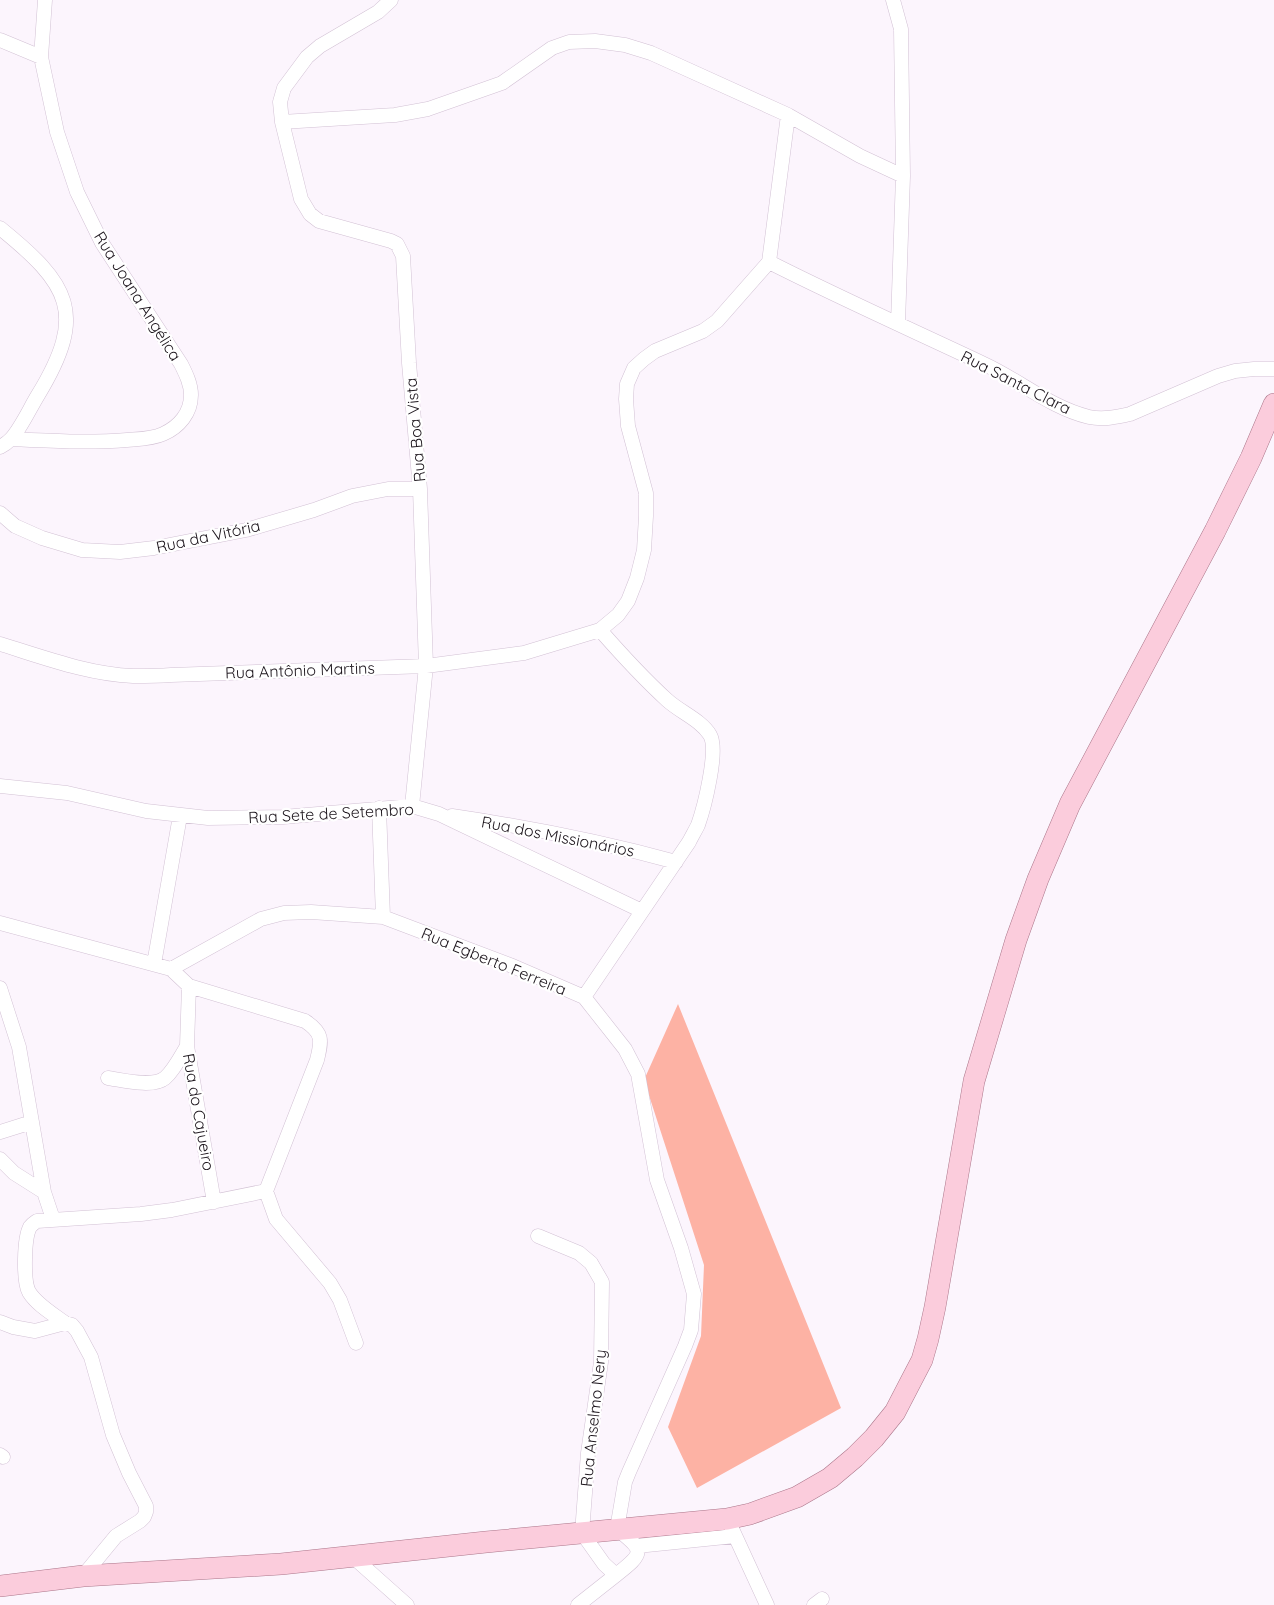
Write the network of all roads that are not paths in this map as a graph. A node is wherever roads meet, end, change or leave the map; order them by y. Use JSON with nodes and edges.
{"nodes":[{"id":1,"x":45,"y":0,"type":"edge"},
{"id":2,"x":392,"y":0,"type":"edge"},
{"id":3,"x":892,"y":0,"type":"edge"},
{"id":4,"x":0,"y":40,"type":"edge"},
{"id":5,"x":41,"y":57,"type":"junction"},
{"id":6,"x":788,"y":115,"type":"junction"},
{"id":7,"x":282,"y":122,"type":"junction"},
{"id":8,"x":903,"y":176,"type":"junction"},
{"id":9,"x":0,"y":228,"type":"edge"},
{"id":10,"x":770,"y":262,"type":"junction"},
{"id":11,"x":898,"y":323,"type":"junction"},
{"id":12,"x":1274,"y":369,"type":"edge"},
{"id":13,"x":1274,"y":404,"type":"edge"},
{"id":14,"x":5,"y":443,"type":"edge"},
{"id":15,"x":420,"y":489,"type":"junction"},
{"id":16,"x":0,"y":513,"type":"edge"},
{"id":17,"x":600,"y":630,"type":"junction"},
{"id":18,"x":0,"y":644,"type":"edge"},
{"id":19,"x":426,"y":666,"type":"junction"},
{"id":20,"x":0,"y":786,"type":"edge"},
{"id":21,"x":412,"y":806,"type":"junction"},
{"id":22,"x":378,"y":808,"type":"junction"},
{"id":23,"x":439,"y":814,"type":"junction"},
{"id":24,"x":180,"y":816,"type":"junction"},
{"id":25,"x":676,"y":862,"type":"junction"},
{"id":26,"x":642,"y":911,"type":"junction"},
{"id":27,"x":383,"y":917,"type":"junction"},
{"id":28,"x":0,"y":923,"type":"edge"},
{"id":29,"x":154,"y":964,"type":"junction"},
{"id":30,"x":171,"y":969,"type":"junction"},
{"id":31,"x":189,"y":986,"type":"junction"},
{"id":32,"x":0,"y":988,"type":"edge"},
{"id":33,"x":584,"y":997,"type":"junction"},
{"id":34,"x":187,"y":1046,"type":"junction"},
{"id":35,"x":108,"y":1078,"type":"dead end"},
{"id":36,"x":32,"y":1122,"type":"junction"},
{"id":37,"x":0,"y":1132,"type":"edge"},
{"id":38,"x":0,"y":1159,"type":"edge"},
{"id":39,"x":266,"y":1191,"type":"junction"},
{"id":40,"x":44,"y":1192,"type":"junction"},
{"id":41,"x":214,"y":1202,"type":"junction"},
{"id":42,"x":53,"y":1219,"type":"junction"},
{"id":43,"x":538,"y":1236,"type":"dead end"},
{"id":44,"x":0,"y":1322,"type":"edge"},
{"id":45,"x":65,"y":1323,"type":"junction"},
{"id":46,"x":356,"y":1343,"type":"dead end"},
{"id":47,"x":731,"y":1528,"type":"junction"},
{"id":48,"x":617,"y":1529,"type":"junction"},
{"id":49,"x":582,"y":1533,"type":"junction"},
{"id":50,"x":637,"y":1546,"type":"junction"},
{"id":51,"x":352,"y":1557,"type":"junction"},
{"id":52,"x":616,"y":1575,"type":"junction"},
{"id":53,"x":83,"y":1576,"type":"junction"},
{"id":54,"x":0,"y":1586,"type":"edge"},
{"id":55,"x":407,"y":1605,"type":"edge"},
{"id":56,"x":578,"y":1605,"type":"edge"},
{"id":57,"x":767,"y":1605,"type":"edge"}],
"edges":[{"from":1,"to":5,"type":"street","name":"Rua Joana Angélica"},
{"from":2,"to":7,"type":"street"},
{"from":3,"to":8,"type":"street"},
{"from":4,"to":5,"type":"street"},
{"from":5,"to":14,"type":"street","name":"Rua Joana Angélica"},
{"from":6,"to":7,"type":"street"},
{"from":6,"to":8,"type":"street"},
{"from":6,"to":10,"type":"street"},
{"from":7,"to":15,"type":"street","name":"Rua Boa Vista"},
{"from":8,"to":11,"type":"street"},
{"from":9,"to":14,"type":"street"},
{"from":10,"to":11,"type":"street","name":"Rua Santa Clara"},
{"from":10,"to":17,"type":"street"},
{"from":11,"to":12,"type":"street","name":"Rua Santa Clara"},
{"from":13,"to":47,"type":"main road"},
{"from":15,"to":16,"type":"street","name":"Rua da Vitória"},
{"from":15,"to":19,"type":"street","name":"Rua Boa Vista"},
{"from":17,"to":19,"type":"street","name":"Rua Antônio Martins"},
{"from":17,"to":25,"type":"street"},
{"from":18,"to":19,"type":"street","name":"Rua Antônio Martins"},
{"from":19,"to":21,"type":"street","name":"Rua Boa Vista"},
{"from":20,"to":24,"type":"street","name":"Rua Sete de Setembro"},
{"from":21,"to":22,"type":"street","name":"Rua Sete de Setembro"},
{"from":21,"to":23,"type":"street","name":"Rua Sete de Setembro"},
{"from":22,"to":24,"type":"street","name":"Rua Sete de Setembro"},
{"from":22,"to":27,"type":"street"},
{"from":23,"to":25,"type":"street","name":"Rua dos Missionários"},
{"from":23,"to":26,"type":"street","name":"Rua Sete de Setembro"},
{"from":24,"to":29,"type":"street"},
{"from":25,"to":26,"type":"street"},
{"from":26,"to":33,"type":"street"},
{"from":27,"to":30,"type":"street","name":"Rua Egberto Ferreira"},
{"from":27,"to":33,"type":"street","name":"Rua Egberto Ferreira"},
{"from":28,"to":29,"type":"street"},
{"from":29,"to":30,"type":"street"},
{"from":30,"to":31,"type":"street"},
{"from":31,"to":34,"type":"street","name":"Rua do Cajueiro"},
{"from":31,"to":39,"type":"street"},
{"from":32,"to":36,"type":"street"},
{"from":33,"to":48,"type":"street","name":"Rua Egberto Ferreira"},
{"from":34,"to":35,"type":"street"},
{"from":34,"to":41,"type":"street","name":"Rua do Cajueiro"},
{"from":36,"to":37,"type":"street"},
{"from":36,"to":40,"type":"street"},
{"from":38,"to":40,"type":"street"},
{"from":39,"to":41,"type":"street"},
{"from":39,"to":46,"type":"street"},
{"from":40,"to":42,"type":"street"},
{"from":41,"to":42,"type":"street"},
{"from":42,"to":45,"type":"street"},
{"from":43,"to":49,"type":"street","name":"Rua Anselmo Nery"},
{"from":44,"to":45,"type":"street"},
{"from":45,"to":53,"type":"street"},
{"from":47,"to":48,"type":"main road"},
{"from":47,"to":50,"type":"street"},
{"from":47,"to":57,"type":"street"},
{"from":48,"to":49,"type":"main road"},
{"from":48,"to":50,"type":"street"},
{"from":49,"to":51,"type":"main road"},
{"from":49,"to":52,"type":"street"},
{"from":50,"to":52,"type":"street"},
{"from":51,"to":53,"type":"main road"},
{"from":51,"to":55,"type":"street"},
{"from":52,"to":56,"type":"street"},
{"from":53,"to":54,"type":"main road"}]}
